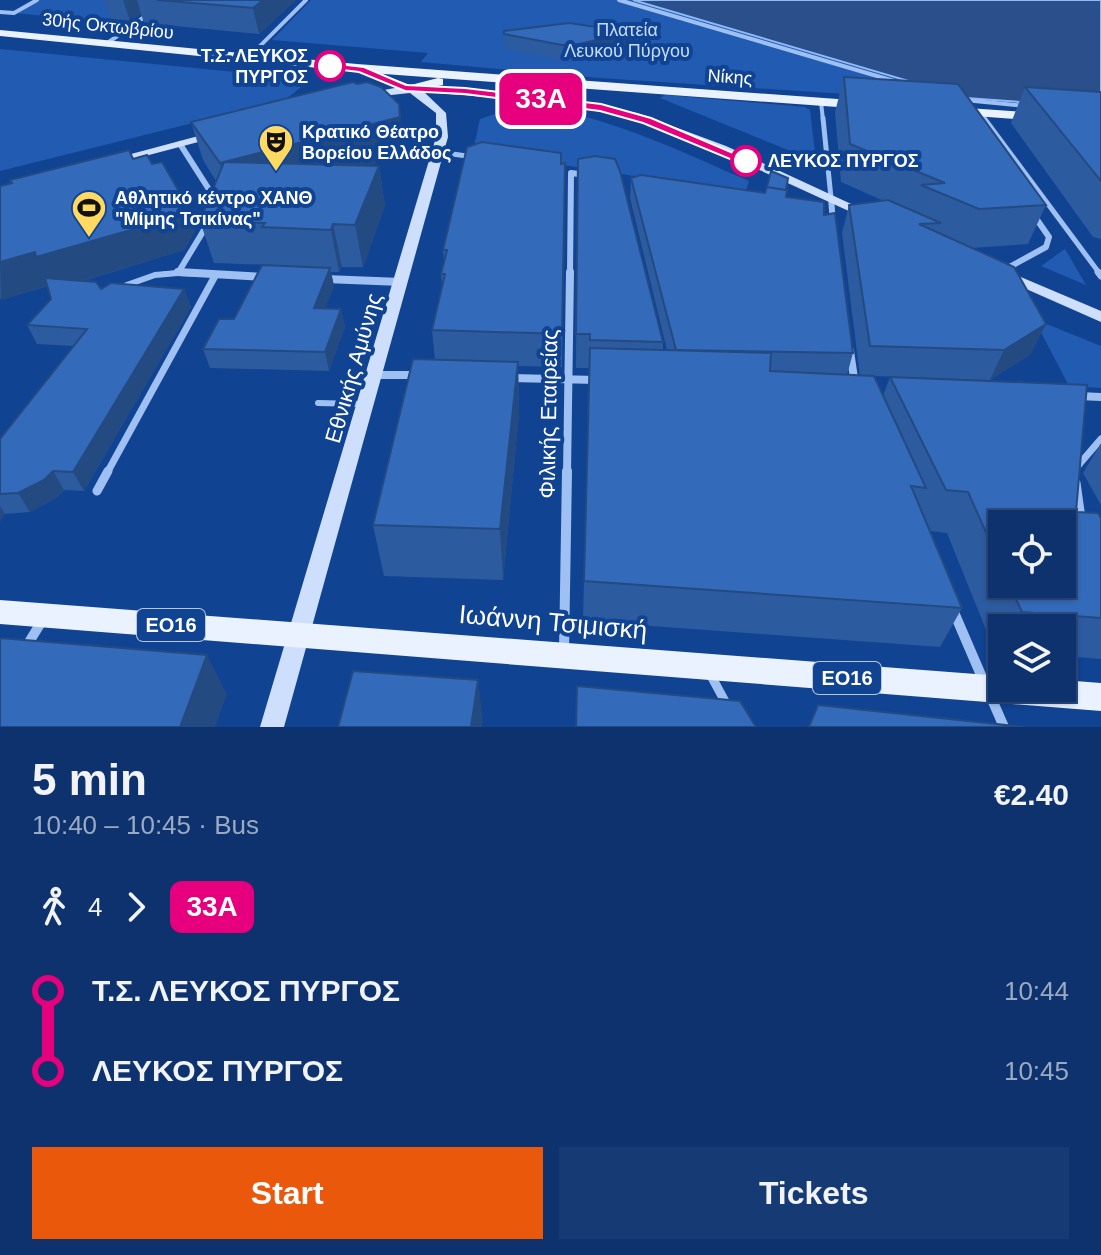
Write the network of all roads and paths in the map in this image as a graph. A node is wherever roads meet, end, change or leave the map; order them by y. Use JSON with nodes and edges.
{"nodes":[{"id":1,"x":37,"y":0,"type":"edge"},
{"id":2,"x":306,"y":0,"type":"edge"},
{"id":3,"x":619,"y":0,"type":"edge"},
{"id":4,"x":157,"y":8,"type":"edge"},
{"id":5,"x":0,"y":12,"type":"edge"},
{"id":6,"x":0,"y":33,"type":"edge"},
{"id":7,"x":106,"y":44,"type":"junction"},
{"id":8,"x":248,"y":58,"type":"junction"},
{"id":9,"x":357,"y":68,"type":"junction"},
{"id":10,"x":482,"y":77,"type":"junction"},
{"id":11,"x":900,"y":83,"type":"edge"},
{"id":12,"x":405,"y":88,"type":"junction"},
{"id":13,"x":355,"y":100,"type":"edge"},
{"id":14,"x":821,"y":102,"type":"junction"},
{"id":15,"x":948,"y":104,"type":"joint"},
{"id":16,"x":883,"y":106,"type":"edge"},
{"id":17,"x":1039,"y":107,"type":"edge"},
{"id":18,"x":971,"y":116,"type":"junction"},
{"id":19,"x":1056,"y":118,"type":"edge"},
{"id":20,"x":226,"y":132,"type":"edge"},
{"id":21,"x":180,"y":144,"type":"junction"},
{"id":22,"x":438,"y":152,"type":"junction"},
{"id":23,"x":486,"y":159,"type":"edge"},
{"id":24,"x":105,"y":163,"type":"edge"},
{"id":25,"x":557,"y":170,"type":"edge"},
{"id":26,"x":571,"y":173,"type":"junction"},
{"id":27,"x":595,"y":176,"type":"edge"},
{"id":28,"x":829,"y":207,"type":"junction"},
{"id":29,"x":1031,"y":212,"type":"edge"},
{"id":30,"x":887,"y":223,"type":"edge"},
{"id":31,"x":835,"y":233,"type":"edge"},
{"id":32,"x":986,"y":266,"type":"edge"},
{"id":33,"x":1000,"y":272,"type":"junction"},
{"id":34,"x":178,"y":273,"type":"junction"},
{"id":35,"x":215,"y":276,"type":"junction"},
{"id":36,"x":1101,"y":276,"type":"edge"},
{"id":37,"x":279,"y":278,"type":"edge"},
{"id":38,"x":311,"y":279,"type":"edge"},
{"id":39,"x":401,"y":282,"type":"junction"},
{"id":40,"x":116,"y":294,"type":"edge"},
{"id":41,"x":1101,"y":317,"type":"edge"},
{"id":42,"x":849,"y":342,"type":"edge"},
{"id":43,"x":374,"y":375,"type":"junction"},
{"id":44,"x":423,"y":376,"type":"edge"},
{"id":45,"x":496,"y":377,"type":"edge"},
{"id":46,"x":569,"y":379,"type":"junction"},
{"id":47,"x":612,"y":380,"type":"edge"},
{"id":48,"x":840,"y":388,"type":"edge"},
{"id":49,"x":855,"y":388,"type":"junction"},
{"id":50,"x":871,"y":389,"type":"edge"},
{"id":51,"x":1072,"y":396,"type":"edge"},
{"id":52,"x":1101,"y":397,"type":"edge"},
{"id":53,"x":318,"y":403,"type":"dead end"},
{"id":54,"x":861,"y":403,"type":"edge"},
{"id":55,"x":365,"y":405,"type":"junction"},
{"id":56,"x":1101,"y":439,"type":"edge"},
{"id":57,"x":97,"y":491,"type":"dead end"},
{"id":58,"x":1083,"y":528,"type":"edge"},
{"id":59,"x":950,"y":604,"type":"edge"},
{"id":60,"x":0,"y":612,"type":"edge"},
{"id":61,"x":44,"y":616,"type":"junction"},
{"id":62,"x":299,"y":633,"type":"junction"},
{"id":63,"x":22,"y":654,"type":"edge"},
{"id":64,"x":564,"y":656,"type":"junction"},
{"id":65,"x":707,"y":667,"type":"junction"},
{"id":66,"x":987,"y":689,"type":"junction"},
{"id":67,"x":1101,"y":697,"type":"edge"},
{"id":68,"x":732,"y":715,"type":"edge"},
{"id":69,"x":272,"y":727,"type":"edge"},
{"id":70,"x":1004,"y":727,"type":"edge"}],
"edges":[{"from":1,"to":5,"type":"street"},
{"from":2,"to":8,"type":"street"},
{"from":3,"to":11,"type":"street","name":"Νίκης"},
{"from":4,"to":7,"type":"street"},
{"from":6,"to":7,"type":"main road","name":"30ής Οκτωβρίου"},
{"from":7,"to":8,"type":"main road","name":"30ής Οκτωβρίου"},
{"from":8,"to":9,"type":"main road","name":"30ής Οκτωβρίου"},
{"from":9,"to":10,"type":"main road","name":"Νίκης"},
{"from":9,"to":12,"type":"main road","name":"Εθνικής Αμύνης"},
{"from":10,"to":12,"type":"main road"},
{"from":10,"to":14,"type":"main road","name":"Νίκης"},
{"from":12,"to":13,"type":"main road"},
{"from":12,"to":22,"type":"main road","name":"Εθνικής Αμύνης"},
{"from":12,"to":28,"type":"main road"},
{"from":14,"to":16,"type":"main road","name":"Νίκης"},
{"from":14,"to":28,"type":"street"},
{"from":15,"to":17,"type":"street"},
{"from":15,"to":18,"type":"main road"},
{"from":18,"to":19,"type":"main road"},
{"from":18,"to":36,"type":"street"},
{"from":20,"to":21,"type":"main road"},
{"from":21,"to":24,"type":"main road"},
{"from":21,"to":34,"type":"street"},
{"from":22,"to":23,"type":"street"},
{"from":22,"to":39,"type":"main road","name":"Εθνικής Αμύνης"},
{"from":25,"to":26,"type":"street"},
{"from":26,"to":27,"type":"street"},
{"from":26,"to":46,"type":"street","name":"Φιλικής Εταιρείας"},
{"from":28,"to":30,"type":"main road"},
{"from":28,"to":31,"type":"street"},
{"from":29,"to":33,"type":"street"},
{"from":32,"to":33,"type":"main road"},
{"from":33,"to":41,"type":"main road"},
{"from":34,"to":35,"type":"street"},
{"from":34,"to":40,"type":"lane"},
{"from":35,"to":37,"type":"street"},
{"from":35,"to":57,"type":"street"},
{"from":38,"to":39,"type":"street"},
{"from":39,"to":43,"type":"main road","name":"Εθνικής Αμύνης"},
{"from":42,"to":49,"type":"street"},
{"from":43,"to":44,"type":"street"},
{"from":43,"to":55,"type":"main road","name":"Εθνικής Αμύνης"},
{"from":45,"to":46,"type":"street"},
{"from":46,"to":47,"type":"street"},
{"from":46,"to":64,"type":"street","name":"Φιλικής Εταιρείας"},
{"from":48,"to":49,"type":"street"},
{"from":49,"to":50,"type":"street"},
{"from":49,"to":54,"type":"street"},
{"from":51,"to":52,"type":"street"},
{"from":53,"to":55,"type":"lane"},
{"from":55,"to":62,"type":"main road","name":"Εθνικής Αμύνης"},
{"from":56,"to":58,"type":"street"},
{"from":59,"to":66,"type":"street"},
{"from":60,"to":61,"type":"main road","name":"Ιωάννη Τσιμισκή","number":"ΕΟ16"},
{"from":61,"to":62,"type":"main road","name":"Ιωάννη Τσιμισκή","number":"ΕΟ16"},
{"from":61,"to":63,"type":"street"},
{"from":62,"to":64,"type":"main road","name":"Ιωάννη Τσιμισκή","number":"ΕΟ16"},
{"from":62,"to":69,"type":"main road","name":"Εθνικής Αμύνης"},
{"from":64,"to":65,"type":"main road","name":"Ιωάννη Τσιμισκή","number":"ΕΟ16"},
{"from":65,"to":66,"type":"main road","name":"Ιωάννη Τσιμισκή","number":"ΕΟ16"},
{"from":65,"to":68,"type":"street"},
{"from":66,"to":67,"type":"main road","name":"Ιωάννη Τσιμισκή","number":"ΕΟ16"},
{"from":66,"to":70,"type":"street"}]}
